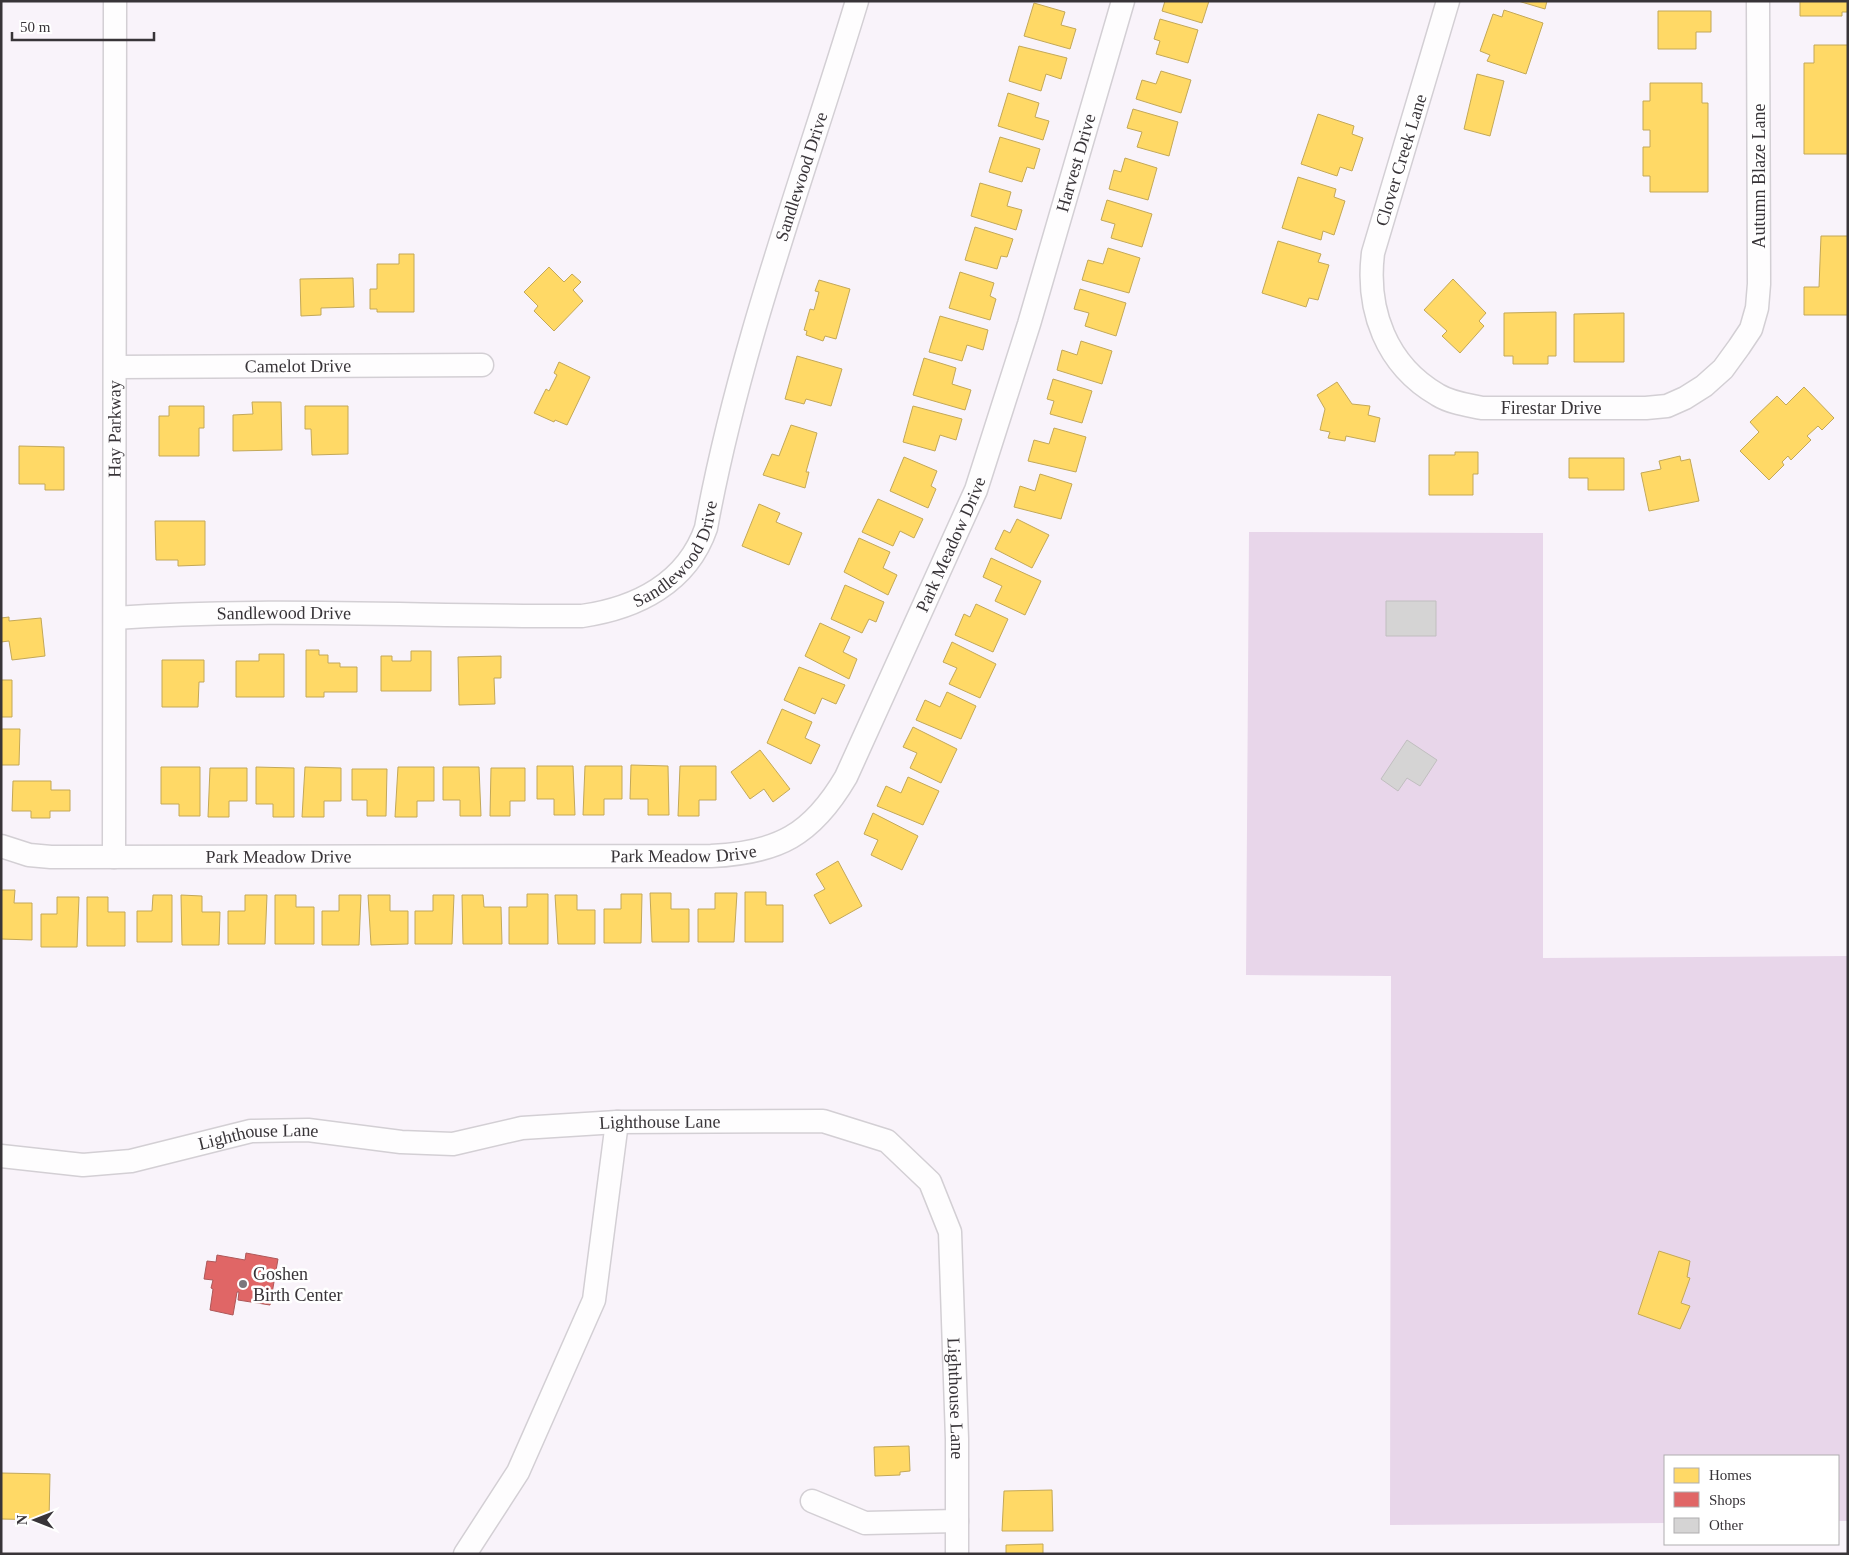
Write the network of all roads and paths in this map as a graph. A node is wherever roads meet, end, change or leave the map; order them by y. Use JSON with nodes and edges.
{"nodes":[{"id":1,"x":115,"y":1,"type":"edge"},
{"id":2,"x":857,"y":1,"type":"edge"},
{"id":3,"x":1123,"y":1,"type":"edge"},
{"id":4,"x":1448,"y":1,"type":"edge"},
{"id":5,"x":1758,"y":1,"type":"edge"},
{"id":6,"x":1377,"y":322,"type":"joint"},
{"id":7,"x":1029,"y":324,"type":"joint"},
{"id":8,"x":1740,"y":347,"type":"joint"},
{"id":9,"x":482,"y":365,"type":"dead end"},
{"id":10,"x":116,"y":367,"type":"junction"},
{"id":11,"x":115,"y":618,"type":"junction"},
{"id":12,"x":1,"y":846,"type":"edge"},
{"id":13,"x":114,"y":857,"type":"junction"},
{"id":14,"x":618,"y":1122,"type":"junction"},
{"id":15,"x":1,"y":1156,"type":"edge"},
{"id":16,"x":812,"y":1501,"type":"dead end"},
{"id":17,"x":957,"y":1521,"type":"junction"},
{"id":18,"x":465,"y":1554,"type":"edge"},
{"id":19,"x":957,"y":1554,"type":"edge"}],
"edges":[{"from":1,"to":10,"type":"street","name":"Hay Parkway"},
{"from":2,"to":11,"type":"street","name":"Sandlewood Drive"},
{"from":3,"to":7,"type":"street","name":"Harvest Drive"},
{"from":4,"to":6,"type":"street","name":"Clover Creek Lane"},
{"from":5,"to":8,"type":"street","name":"Autumn Blaze Lane"},
{"from":6,"to":8,"type":"street","name":"Firestar Drive"},
{"from":7,"to":13,"type":"street","name":"Park Meadow Drive"},
{"from":9,"to":10,"type":"street","name":"Camelot Drive"},
{"from":10,"to":11,"type":"street","name":"Hay Parkway"},
{"from":11,"to":13,"type":"street","name":"Hay Parkway"},
{"from":12,"to":13,"type":"street","name":"Park Meadow Drive"},
{"from":14,"to":15,"type":"street","name":"Lighthouse Lane"},
{"from":14,"to":17,"type":"street","name":"Lighthouse Lane"},
{"from":14,"to":18,"type":"street"},
{"from":16,"to":17,"type":"street"},
{"from":17,"to":19,"type":"street","name":"Lighthouse Lane"}]}
